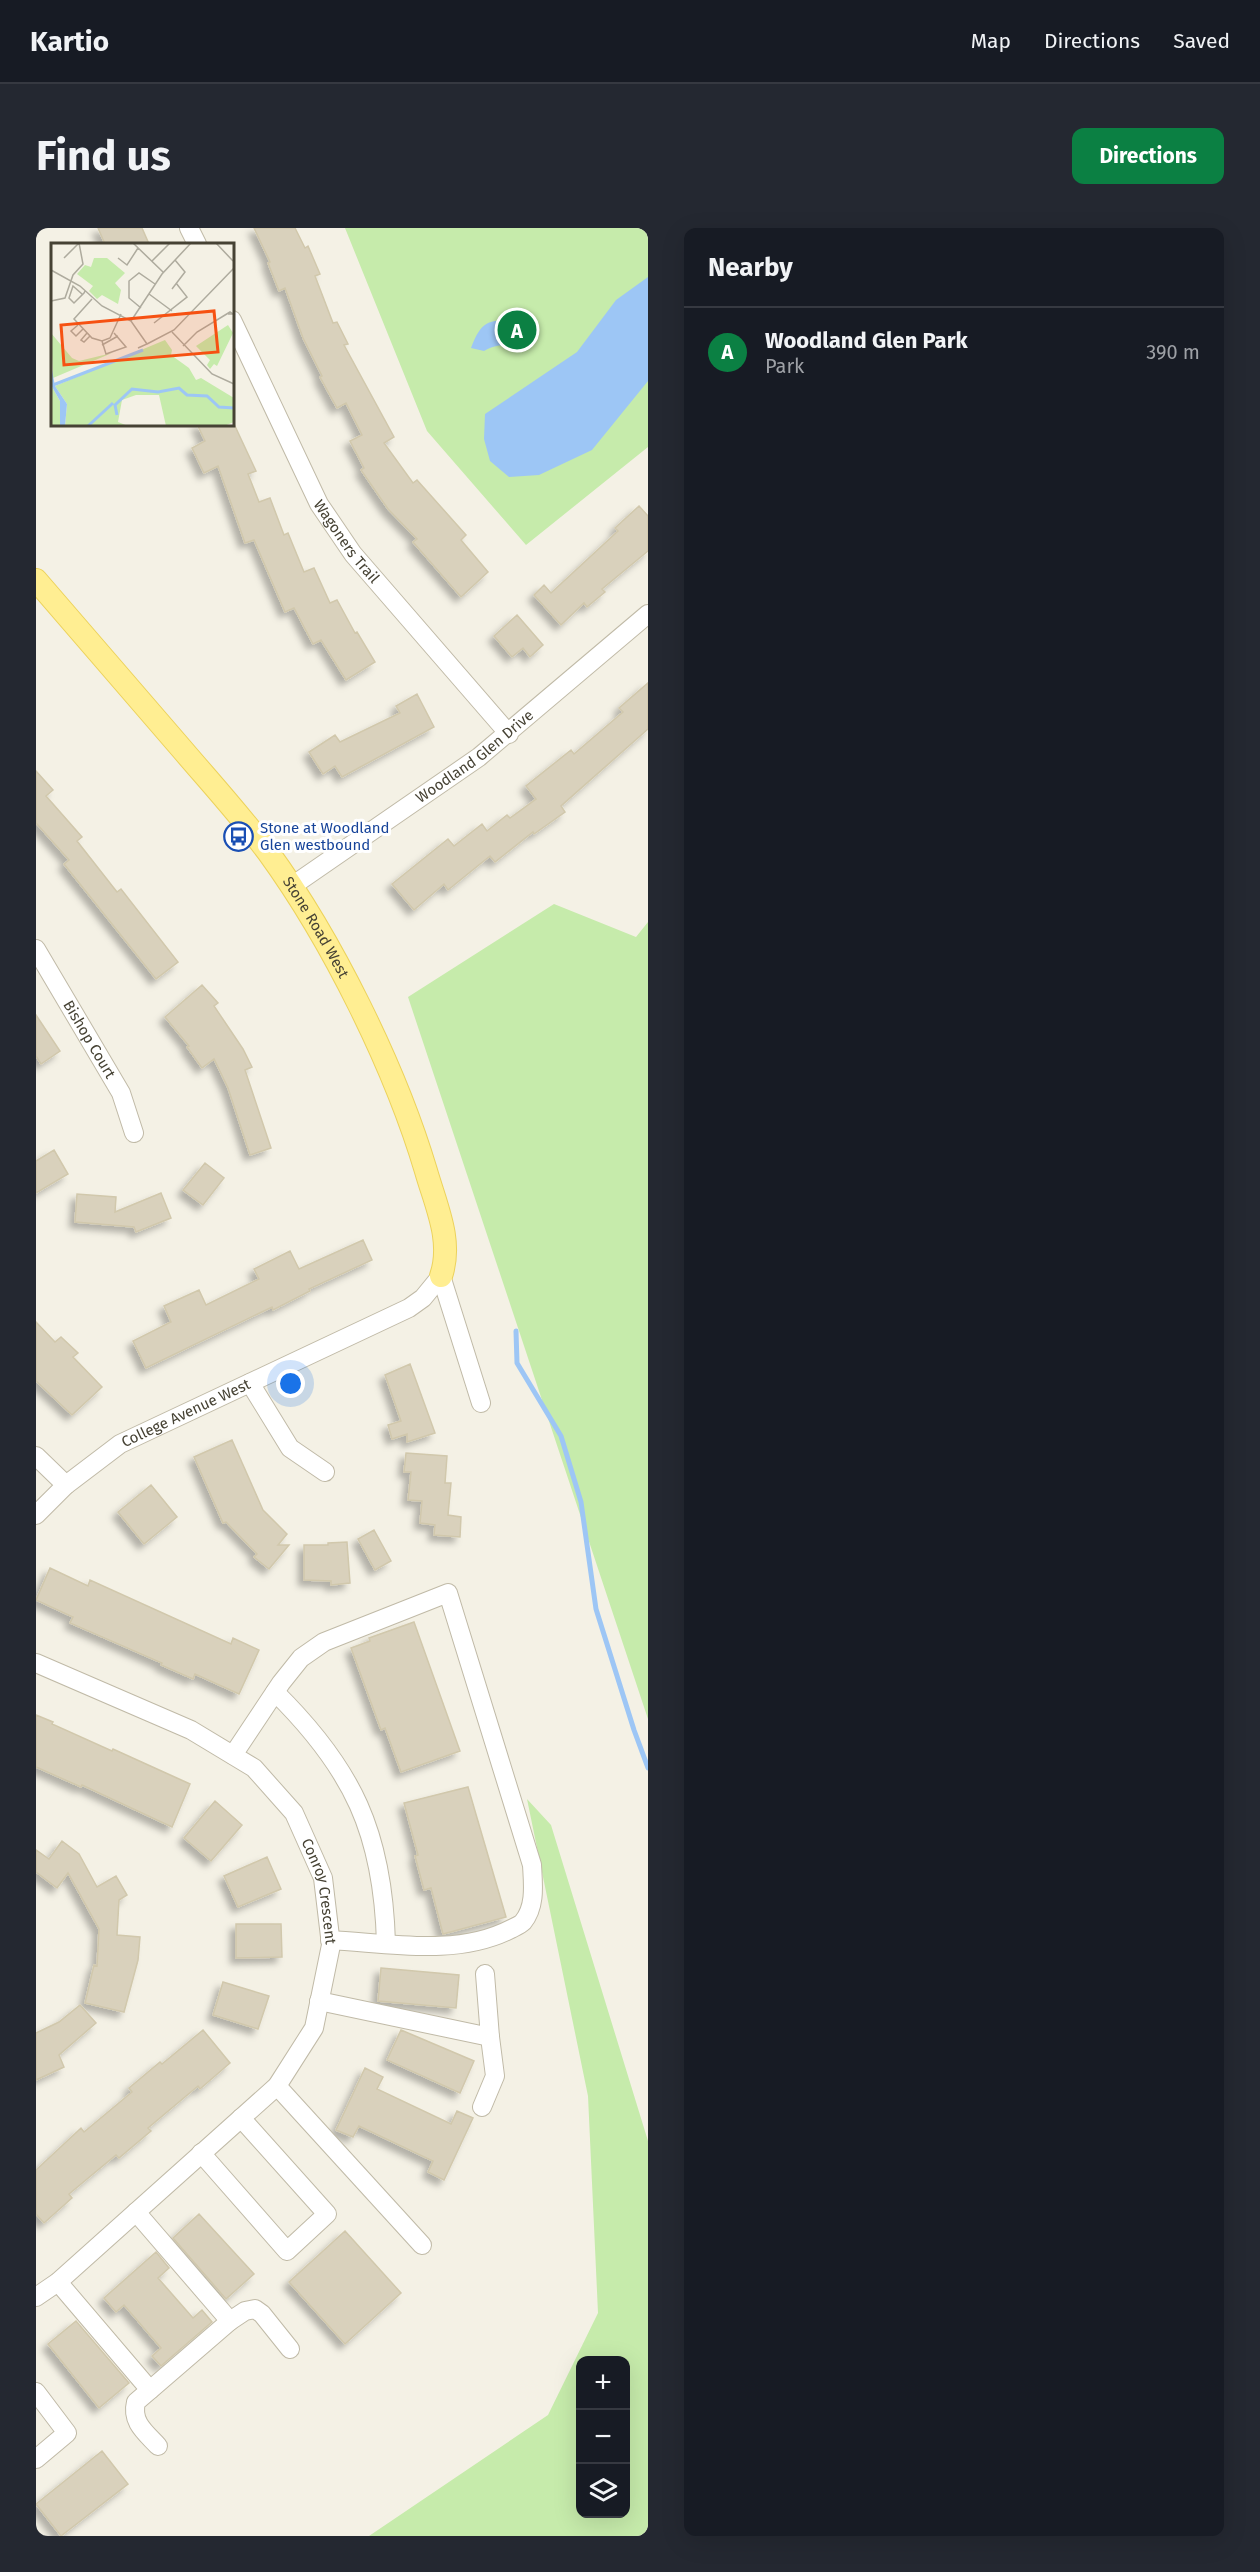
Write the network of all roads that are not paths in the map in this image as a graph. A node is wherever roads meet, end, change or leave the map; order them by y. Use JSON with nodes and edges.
{"nodes":[{"id":1,"x":189,"y":228,"type":"edge"},
{"id":2,"x":196,"y":243,"type":"edge"},
{"id":3,"x":234,"y":324,"type":"edge"},
{"id":4,"x":36,"y":580,"type":"edge"},
{"id":5,"x":648,"y":614,"type":"edge"},
{"id":6,"x":509,"y":734,"type":"junction"},
{"id":7,"x":292,"y":886,"type":"junction"},
{"id":8,"x":36,"y":949,"type":"edge"},
{"id":9,"x":134,"y":1133,"type":"dead end"},
{"id":10,"x":441,"y":1276,"type":"junction"},
{"id":11,"x":250,"y":1383,"type":"junction"},
{"id":12,"x":481,"y":1403,"type":"dead end"},
{"id":13,"x":36,"y":1456,"type":"edge"},
{"id":14,"x":325,"y":1472,"type":"dead end"},
{"id":15,"x":66,"y":1485,"type":"junction"},
{"id":16,"x":36,"y":1515,"type":"edge"},
{"id":17,"x":36,"y":1663,"type":"edge"},
{"id":18,"x":275,"y":1692,"type":"junction"},
{"id":19,"x":232,"y":1755,"type":"junction"},
{"id":20,"x":330,"y":1940,"type":"junction"},
{"id":21,"x":386,"y":1943,"type":"junction"},
{"id":22,"x":485,"y":1974,"type":"dead end"},
{"id":23,"x":319,"y":2001,"type":"junction"},
{"id":24,"x":490,"y":2037,"type":"junction"},
{"id":25,"x":277,"y":2086,"type":"junction"},
{"id":26,"x":482,"y":2107,"type":"dead end"},
{"id":27,"x":241,"y":2118,"type":"junction"},
{"id":28,"x":201,"y":2153,"type":"junction"},
{"id":29,"x":136,"y":2212,"type":"junction"},
{"id":30,"x":422,"y":2246,"type":"dead end"},
{"id":31,"x":58,"y":2282,"type":"junction"},
{"id":32,"x":36,"y":2297,"type":"edge"},
{"id":33,"x":230,"y":2321,"type":"junction"},
{"id":34,"x":290,"y":2349,"type":"dead end"},
{"id":35,"x":150,"y":2390,"type":"junction"},
{"id":36,"x":36,"y":2392,"type":"edge"},
{"id":37,"x":158,"y":2446,"type":"dead end"},
{"id":38,"x":36,"y":2459,"type":"edge"}],
"edges":[{"from":1,"to":2,"type":"street"},
{"from":3,"to":6,"type":"street","name":"Wagoners Trail"},
{"from":4,"to":7,"type":"main road","name":"Stone Road West"},
{"from":5,"to":6,"type":"street","name":"Woodland Glen Drive"},
{"from":6,"to":7,"type":"street","name":"Woodland Glen Drive"},
{"from":7,"to":10,"type":"main road","name":"Stone Road West"},
{"from":8,"to":9,"type":"street","name":"Bishop Court"},
{"from":10,"to":11,"type":"street","name":"College Avenue West"},
{"from":10,"to":12,"type":"street"},
{"from":11,"to":14,"type":"street"},
{"from":11,"to":15,"type":"street","name":"College Avenue West"},
{"from":13,"to":15,"type":"street"},
{"from":15,"to":16,"type":"street","name":"College Avenue West"},
{"from":17,"to":19,"type":"street","name":"Conroy Crescent"},
{"from":18,"to":19,"type":"street"},
{"from":18,"to":21,"type":"street"},
{"from":18,"to":21,"type":"street"},
{"from":19,"to":20,"type":"street","name":"Conroy Crescent"},
{"from":20,"to":21,"type":"street"},
{"from":20,"to":23,"type":"street","name":"Conroy Crescent"},
{"from":22,"to":24,"type":"street"},
{"from":23,"to":24,"type":"street"},
{"from":23,"to":25,"type":"street","name":"Conroy Crescent"},
{"from":24,"to":26,"type":"street"},
{"from":25,"to":27,"type":"street","name":"Conroy Crescent"},
{"from":25,"to":30,"type":"street"},
{"from":27,"to":28,"type":"street","name":"Conroy Crescent"},
{"from":27,"to":28,"type":"street"},
{"from":28,"to":29,"type":"street","name":"Conroy Crescent"},
{"from":29,"to":31,"type":"street","name":"Conroy Crescent"},
{"from":29,"to":33,"type":"street"},
{"from":31,"to":32,"type":"street","name":"Conroy Crescent"},
{"from":31,"to":35,"type":"street"},
{"from":33,"to":34,"type":"street"},
{"from":33,"to":35,"type":"street"},
{"from":35,"to":37,"type":"street"},
{"from":36,"to":38,"type":"street"}]}
